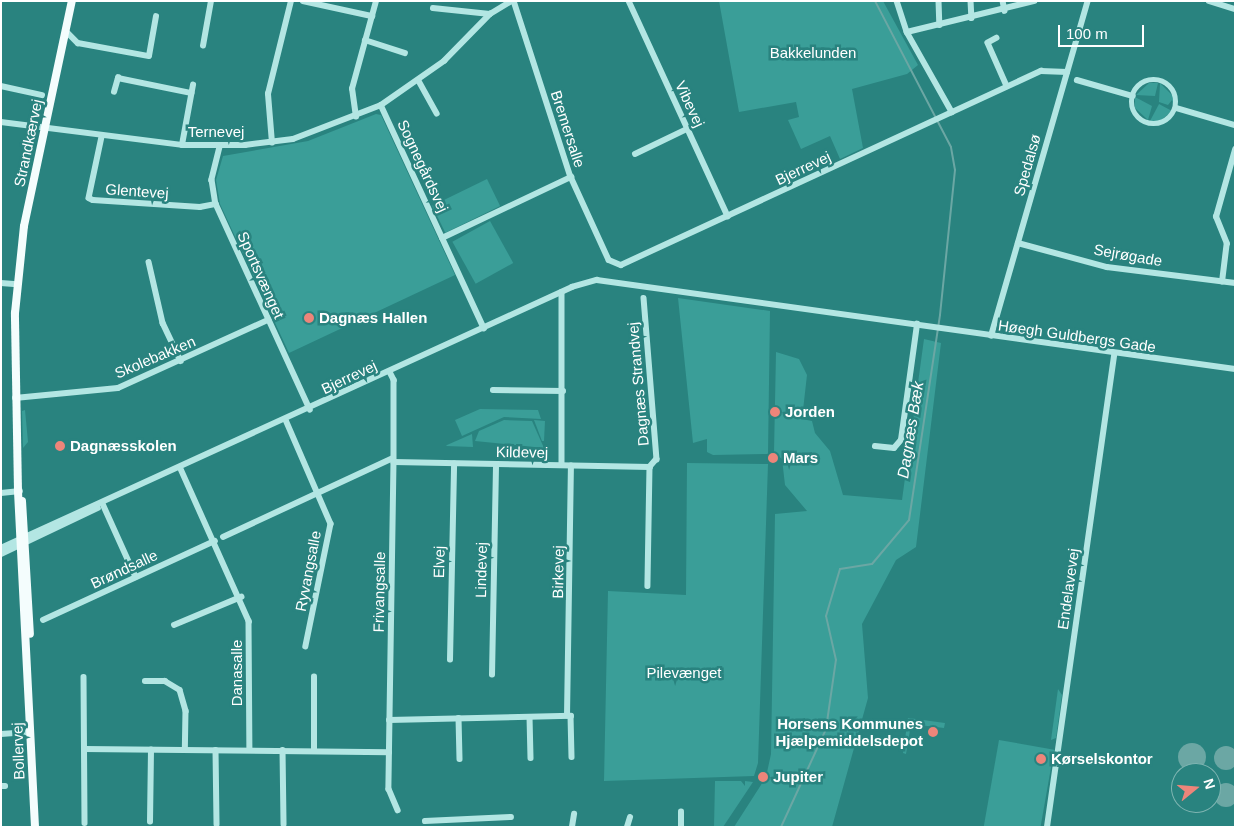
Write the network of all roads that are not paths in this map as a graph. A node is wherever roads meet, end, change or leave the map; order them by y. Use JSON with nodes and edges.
{"nodes":[{"id":1,"x":72,"y":1,"type":"edge"},
{"id":2,"x":211,"y":1,"type":"edge"},
{"id":3,"x":291,"y":1,"type":"edge"},
{"id":4,"x":304,"y":1,"type":"edge"},
{"id":5,"x":376,"y":1,"type":"edge"},
{"id":6,"x":513,"y":1,"type":"edge"},
{"id":7,"x":629,"y":1,"type":"edge"},
{"id":8,"x":897,"y":1,"type":"edge"},
{"id":9,"x":939,"y":1,"type":"edge"},
{"id":10,"x":971,"y":1,"type":"edge"},
{"id":11,"x":1003,"y":1,"type":"edge"},
{"id":12,"x":1034,"y":1,"type":"edge"},
{"id":13,"x":1088,"y":1,"type":"edge"},
{"id":14,"x":1208,"y":1,"type":"edge"},
{"id":15,"x":433,"y":8,"type":"dead end"},
{"id":16,"x":1235,"y":9,"type":"edge"},
{"id":17,"x":1005,"y":11,"type":"junction"},
{"id":18,"x":490,"y":14,"type":"junction"},
{"id":19,"x":372,"y":16,"type":"junction"},
{"id":20,"x":156,"y":17,"type":"dead end"},
{"id":21,"x":972,"y":18,"type":"junction"},
{"id":22,"x":940,"y":25,"type":"junction"},
{"id":23,"x":66,"y":30,"type":"junction"},
{"id":24,"x":906,"y":32,"type":"junction"},
{"id":25,"x":997,"y":38,"type":"dead end"},
{"id":26,"x":365,"y":40,"type":"junction"},
{"id":27,"x":202,"y":46,"type":"dead end"},
{"id":28,"x":406,"y":53,"type":"dead end"},
{"id":29,"x":1067,"y":72,"type":"junction"},
{"id":30,"x":1077,"y":80,"type":"dead end"},
{"id":31,"x":419,"y":81,"type":"junction"},
{"id":32,"x":193,"y":84,"type":"dead end"},
{"id":33,"x":1,"y":86,"type":"edge"},
{"id":34,"x":1007,"y":86,"type":"junction"},
{"id":35,"x":114,"y":92,"type":"dead end"},
{"id":36,"x":191,"y":93,"type":"junction"},
{"id":37,"x":42,"y":96,"type":"dead end"},
{"id":38,"x":1133,"y":96,"type":"junction"},
{"id":39,"x":381,"y":105,"type":"junction"},
{"id":40,"x":1176,"y":108,"type":"junction"},
{"id":41,"x":437,"y":113,"type":"dead end"},
{"id":42,"x":950,"y":113,"type":"junction"},
{"id":43,"x":356,"y":116,"type":"junction"},
{"id":44,"x":1,"y":122,"type":"edge"},
{"id":45,"x":1235,"y":125,"type":"edge"},
{"id":46,"x":688,"y":129,"type":"junction"},
{"id":47,"x":44,"y":131,"type":"junction"},
{"id":48,"x":102,"y":137,"type":"junction"},
{"id":49,"x":272,"y":143,"type":"junction"},
{"id":50,"x":182,"y":145,"type":"junction"},
{"id":51,"x":220,"y":147,"type":"junction"},
{"id":52,"x":1235,"y":150,"type":"edge"},
{"id":53,"x":635,"y":154,"type":"dead end"},
{"id":54,"x":571,"y":177,"type":"junction"},
{"id":55,"x":216,"y":204,"type":"junction"},
{"id":56,"x":728,"y":216,"type":"junction"},
{"id":57,"x":442,"y":238,"type":"junction"},
{"id":58,"x":1018,"y":242,"type":"junction"},
{"id":59,"x":609,"y":260,"type":"joint"},
{"id":60,"x":149,"y":262,"type":"dead end"},
{"id":61,"x":606,"y":280,"type":"joint"},
{"id":62,"x":1222,"y":282,"type":"junction"},
{"id":63,"x":1,"y":283,"type":"edge"},
{"id":64,"x":1235,"y":283,"type":"edge"},
{"id":65,"x":17,"y":284,"type":"junction"},
{"id":66,"x":562,"y":292,"type":"junction"},
{"id":67,"x":644,"y":298,"type":"dead end"},
{"id":68,"x":268,"y":320,"type":"junction"},
{"id":69,"x":917,"y":324,"type":"junction"},
{"id":70,"x":484,"y":328,"type":"junction"},
{"id":71,"x":990,"y":336,"type":"junction"},
{"id":72,"x":1114,"y":355,"type":"junction"},
{"id":73,"x":181,"y":361,"type":"junction"},
{"id":74,"x":1235,"y":369,"type":"edge"},
{"id":75,"x":390,"y":372,"type":"junction"},
{"id":76,"x":493,"y":390,"type":"dead end"},
{"id":77,"x":563,"y":391,"type":"junction"},
{"id":78,"x":15,"y":398,"type":"junction"},
{"id":79,"x":310,"y":409,"type":"junction"},
{"id":80,"x":286,"y":420,"type":"junction"},
{"id":81,"x":875,"y":446,"type":"dead end"},
{"id":82,"x":394,"y":460,"type":"junction"},
{"id":83,"x":454,"y":464,"type":"junction"},
{"id":84,"x":496,"y":464,"type":"junction"},
{"id":85,"x":562,"y":466,"type":"junction"},
{"id":86,"x":571,"y":466,"type":"junction"},
{"id":87,"x":650,"y":468,"type":"junction"},
{"id":88,"x":180,"y":469,"type":"junction"},
{"id":89,"x":19,"y":491,"type":"junction"},
{"id":90,"x":320,"y":492,"type":"junction"},
{"id":91,"x":1,"y":493,"type":"edge"},
{"id":92,"x":104,"y":504,"type":"junction"},
{"id":93,"x":223,"y":537,"type":"dead end"},
{"id":94,"x":24,"y":541,"type":"junction"},
{"id":95,"x":215,"y":541,"type":"junction"},
{"id":96,"x":1,"y":548,"type":"edge"},
{"id":97,"x":1,"y":554,"type":"edge"},
{"id":98,"x":136,"y":577,"type":"junction"},
{"id":99,"x":648,"y":586,"type":"dead end"},
{"id":100,"x":241,"y":597,"type":"junction"},
{"id":101,"x":43,"y":620,"type":"dead end"},
{"id":102,"x":174,"y":625,"type":"dead end"},
{"id":103,"x":306,"y":646,"type":"dead end"},
{"id":104,"x":450,"y":660,"type":"dead end"},
{"id":105,"x":492,"y":676,"type":"dead end"},
{"id":106,"x":84,"y":677,"type":"dead end"},
{"id":107,"x":314,"y":677,"type":"dead end"},
{"id":108,"x":144,"y":681,"type":"dead end"},
{"id":109,"x":567,"y":716,"type":"junction"},
{"id":110,"x":530,"y":717,"type":"junction"},
{"id":111,"x":459,"y":718,"type":"junction"},
{"id":112,"x":389,"y":720,"type":"junction"},
{"id":113,"x":31,"y":732,"type":"junction"},
{"id":114,"x":1,"y":734,"type":"edge"},
{"id":115,"x":85,"y":749,"type":"junction"},
{"id":116,"x":150,"y":750,"type":"junction"},
{"id":117,"x":185,"y":750,"type":"junction"},
{"id":118,"x":216,"y":750,"type":"junction"},
{"id":119,"x":250,"y":750,"type":"junction"},
{"id":120,"x":283,"y":750,"type":"junction"},
{"id":121,"x":314,"y":751,"type":"junction"},
{"id":122,"x":389,"y":752,"type":"junction"},
{"id":123,"x":572,"y":757,"type":"dead end"},
{"id":124,"x":531,"y":758,"type":"dead end"},
{"id":125,"x":460,"y":759,"type":"dead end"},
{"id":126,"x":398,"y":810,"type":"dead end"},
{"id":127,"x":681,"y":812,"type":"dead end"},
{"id":128,"x":574,"y":814,"type":"dead end"},
{"id":129,"x":511,"y":817,"type":"dead end"},
{"id":130,"x":630,"y":817,"type":"dead end"},
{"id":131,"x":460,"y":820,"type":"junction"},
{"id":132,"x":150,"y":822,"type":"dead end"},
{"id":133,"x":425,"y":822,"type":"dead end"},
{"id":134,"x":85,"y":823,"type":"dead end"},
{"id":135,"x":216,"y":824,"type":"dead end"},
{"id":136,"x":284,"y":824,"type":"dead end"},
{"id":137,"x":35,"y":827,"type":"edge"},
{"id":138,"x":460,"y":827,"type":"edge"},
{"id":139,"x":572,"y":827,"type":"edge"},
{"id":140,"x":627,"y":827,"type":"edge"},
{"id":141,"x":681,"y":827,"type":"edge"},
{"id":142,"x":1047,"y":827,"type":"edge"}],
"edges":[{"from":1,"to":23,"type":"main road","name":"Strandkærvej"},
{"from":2,"to":27,"type":"street"},
{"from":3,"to":49,"type":"street"},
{"from":4,"to":19,"type":"street"},
{"from":5,"to":19,"type":"street"},
{"from":6,"to":18,"type":"street","name":"Ternevej"},
{"from":6,"to":54,"type":"street","name":"Bremersalle"},
{"from":7,"to":46,"type":"street","name":"Vibevej"},
{"from":8,"to":24,"type":"street"},
{"from":9,"to":22,"type":"street"},
{"from":10,"to":21,"type":"street"},
{"from":11,"to":17,"type":"street"},
{"from":12,"to":17,"type":"street"},
{"from":13,"to":29,"type":"street","name":"Spedalsø"},
{"from":14,"to":16,"type":"street"},
{"from":15,"to":18,"type":"street"},
{"from":17,"to":21,"type":"street"},
{"from":18,"to":31,"type":"street","name":"Ternevej"},
{"from":19,"to":26,"type":"street"},
{"from":20,"to":23,"type":"street"},
{"from":21,"to":22,"type":"street"},
{"from":22,"to":24,"type":"street"},
{"from":23,"to":47,"type":"main road","name":"Strandkærvej"},
{"from":24,"to":42,"type":"street"},
{"from":25,"to":34,"type":"street"},
{"from":26,"to":28,"type":"street"},
{"from":26,"to":43,"type":"street"},
{"from":29,"to":34,"type":"street","name":"Bjerrevej"},
{"from":29,"to":58,"type":"street","name":"Spedalsø"},
{"from":30,"to":38,"type":"street"},
{"from":31,"to":39,"type":"street","name":"Ternevej"},
{"from":31,"to":41,"type":"street"},
{"from":32,"to":36,"type":"street"},
{"from":33,"to":37,"type":"street"},
{"from":34,"to":42,"type":"street","name":"Bjerrevej"},
{"from":35,"to":36,"type":"street"},
{"from":36,"to":50,"type":"street"},
{"from":38,"to":40,"type":"street"},
{"from":38,"to":40,"type":"street"},
{"from":39,"to":43,"type":"street","name":"Ternevej"},
{"from":39,"to":57,"type":"street","name":"Sognegårdsvej"},
{"from":40,"to":45,"type":"street"},
{"from":42,"to":56,"type":"street","name":"Bjerrevej"},
{"from":43,"to":49,"type":"street","name":"Ternevej"},
{"from":44,"to":47,"type":"street","name":"Ternevej"},
{"from":46,"to":53,"type":"street"},
{"from":46,"to":56,"type":"street","name":"Vibevej"},
{"from":47,"to":48,"type":"street","name":"Ternevej"},
{"from":47,"to":65,"type":"main road","name":"Strandkærvej"},
{"from":48,"to":50,"type":"street","name":"Ternevej"},
{"from":48,"to":55,"type":"street","name":"Glentevej"},
{"from":49,"to":51,"type":"street","name":"Ternevej"},
{"from":50,"to":51,"type":"street","name":"Ternevej"},
{"from":51,"to":55,"type":"street","name":"Sportsvænget"},
{"from":52,"to":62,"type":"street"},
{"from":54,"to":57,"type":"street"},
{"from":54,"to":59,"type":"street","name":"Bremersalle"},
{"from":55,"to":68,"type":"street","name":"Sportsvænget"},
{"from":56,"to":59,"type":"street","name":"Bjerrevej"},
{"from":57,"to":70,"type":"street","name":"Sognegårdsvej"},
{"from":58,"to":62,"type":"street","name":"Sejrøgade"},
{"from":58,"to":71,"type":"street","name":"Spedalsø"},
{"from":60,"to":73,"type":"street"},
{"from":61,"to":66,"type":"street","name":"Bjerrevej"},
{"from":61,"to":69,"type":"street","name":"Høegh Guldbergs Gade"},
{"from":62,"to":64,"type":"street","name":"Sejrøgade"},
{"from":63,"to":65,"type":"street"},
{"from":65,"to":78,"type":"main road","name":"Strandkærvej"},
{"from":66,"to":70,"type":"street","name":"Bjerrevej"},
{"from":66,"to":77,"type":"street"},
{"from":67,"to":87,"type":"street","name":"Dagnæs Strandvej"},
{"from":68,"to":73,"type":"street","name":"Skolebakken"},
{"from":68,"to":79,"type":"street","name":"Sportsvænget"},
{"from":69,"to":71,"type":"street","name":"Høegh Guldbergs Gade"},
{"from":69,"to":81,"type":"street"},
{"from":70,"to":75,"type":"street","name":"Bjerrevej"},
{"from":71,"to":72,"type":"street","name":"Høegh Guldbergs Gade"},
{"from":72,"to":74,"type":"street","name":"Høegh Guldbergs Gade"},
{"from":72,"to":142,"type":"street","name":"Endelavevej"},
{"from":73,"to":78,"type":"street","name":"Skolebakken"},
{"from":75,"to":79,"type":"street","name":"Bjerrevej"},
{"from":75,"to":82,"type":"street","name":"Frivangsalle"},
{"from":76,"to":77,"type":"street"},
{"from":77,"to":85,"type":"street"},
{"from":78,"to":89,"type":"main road","name":"Strandkærvej"},
{"from":79,"to":80,"type":"street","name":"Bjerrevej"},
{"from":80,"to":88,"type":"street","name":"Bjerrevej"},
{"from":80,"to":90,"type":"street","name":"Ryvangsalle"},
{"from":82,"to":83,"type":"street","name":"Kildevej"},
{"from":82,"to":90,"type":"street"},
{"from":82,"to":112,"type":"street","name":"Frivangsalle"},
{"from":83,"to":84,"type":"street","name":"Kildevej"},
{"from":83,"to":104,"type":"street","name":"Elvej"},
{"from":84,"to":85,"type":"street","name":"Kildevej"},
{"from":84,"to":105,"type":"street","name":"Lindevej"},
{"from":85,"to":86,"type":"street","name":"Kildevej"},
{"from":86,"to":87,"type":"street","name":"Kildevej"},
{"from":86,"to":109,"type":"street","name":"Birkevej"},
{"from":87,"to":99,"type":"street","name":"Dagnæs Strandvej"},
{"from":88,"to":92,"type":"street","name":"Bjerrevej"},
{"from":88,"to":95,"type":"street","name":"Danasalle"},
{"from":89,"to":91,"type":"street"},
{"from":89,"to":94,"type":"main road","name":"Strandkærvej"},
{"from":90,"to":93,"type":"street"},
{"from":90,"to":103,"type":"street","name":"Ryvangsalle"},
{"from":92,"to":94,"type":"street","name":"Bjerrevej"},
{"from":92,"to":98,"type":"street"},
{"from":94,"to":96,"type":"street","name":"Bjerrevej"},
{"from":94,"to":97,"type":"street","name":"Bjerrevej"},
{"from":94,"to":113,"type":"main road","name":"Bollervej"},
{"from":95,"to":98,"type":"street","name":"Brøndsalle"},
{"from":95,"to":100,"type":"street","name":"Danasalle"},
{"from":98,"to":101,"type":"street","name":"Brøndsalle"},
{"from":100,"to":102,"type":"street"},
{"from":100,"to":119,"type":"street","name":"Danasalle"},
{"from":106,"to":115,"type":"street"},
{"from":107,"to":121,"type":"street"},
{"from":108,"to":117,"type":"street"},
{"from":109,"to":110,"type":"street"},
{"from":109,"to":123,"type":"street","name":"Birkevej"},
{"from":110,"to":111,"type":"street"},
{"from":110,"to":124,"type":"street"},
{"from":111,"to":112,"type":"street"},
{"from":111,"to":125,"type":"street"},
{"from":112,"to":122,"type":"street","name":"Frivangsalle"},
{"from":113,"to":114,"type":"street"},
{"from":113,"to":137,"type":"main road","name":"Bollervej"},
{"from":115,"to":116,"type":"street"},
{"from":115,"to":134,"type":"street"},
{"from":116,"to":117,"type":"street"},
{"from":116,"to":132,"type":"street"},
{"from":117,"to":118,"type":"street"},
{"from":118,"to":119,"type":"street"},
{"from":118,"to":135,"type":"street"},
{"from":119,"to":120,"type":"street"},
{"from":120,"to":121,"type":"street"},
{"from":120,"to":136,"type":"street"},
{"from":121,"to":122,"type":"street"},
{"from":122,"to":126,"type":"street","name":"Frivangsalle"},
{"from":127,"to":141,"type":"street"},
{"from":128,"to":139,"type":"street"},
{"from":129,"to":131,"type":"street"},
{"from":130,"to":140,"type":"street"},
{"from":131,"to":133,"type":"street"},
{"from":131,"to":138,"type":"street"}]}
